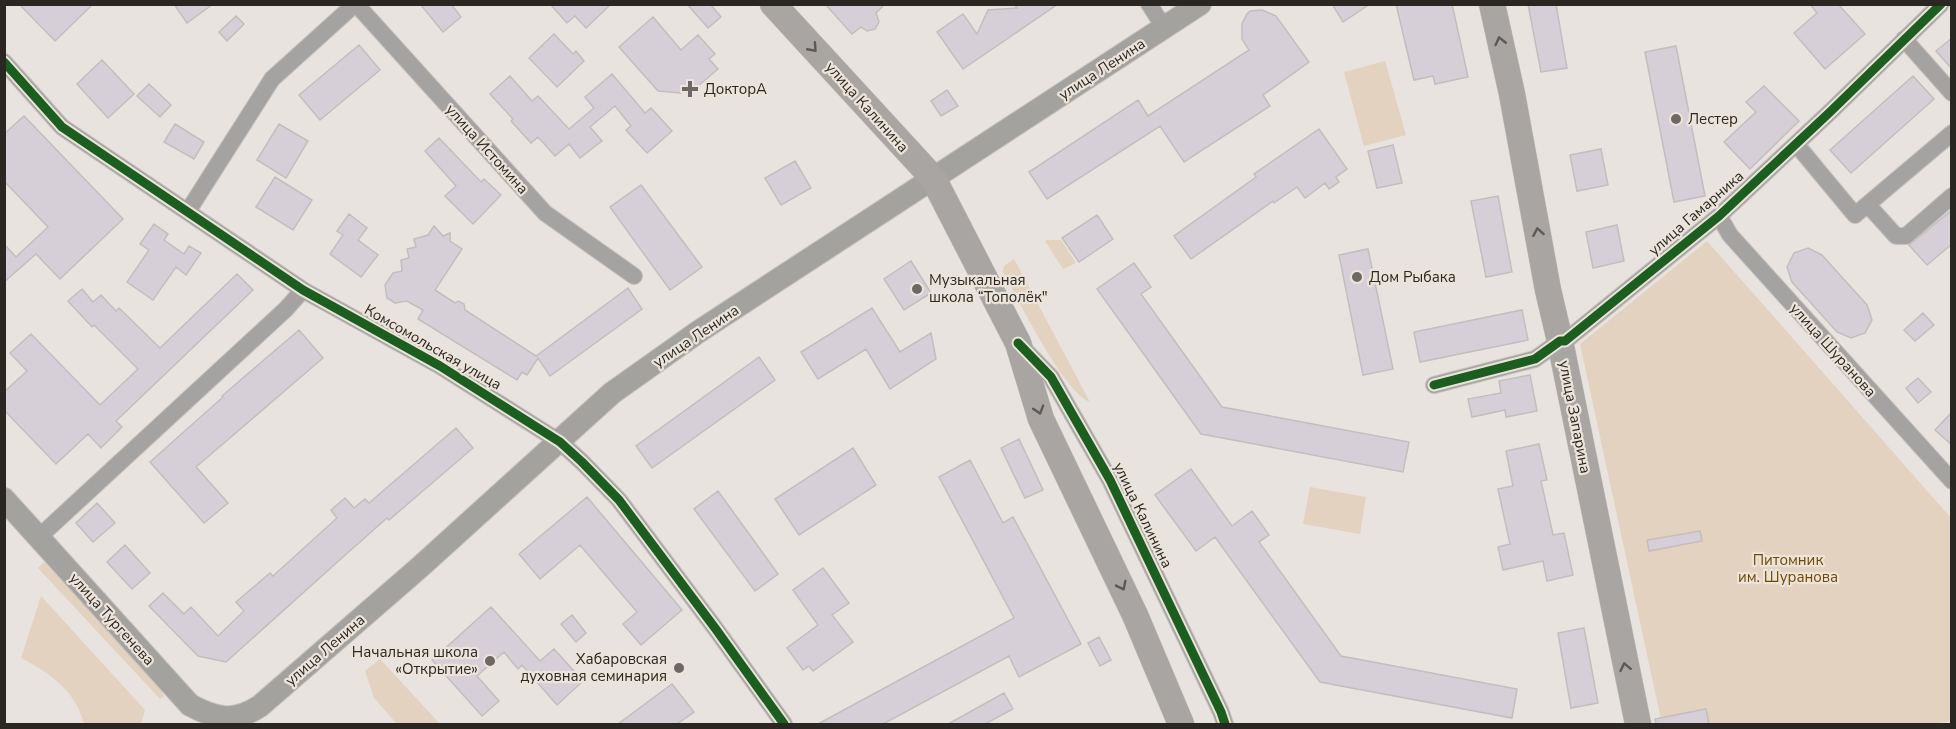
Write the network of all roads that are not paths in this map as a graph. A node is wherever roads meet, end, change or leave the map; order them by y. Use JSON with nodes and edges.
{"nodes":[{"id":1,"x":356,"y":4,"type":"edge"},
{"id":2,"x":773,"y":4,"type":"edge"},
{"id":3,"x":1149,"y":4,"type":"edge"},
{"id":4,"x":1200,"y":4,"type":"edge"},
{"id":5,"x":1492,"y":4,"type":"edge"},
{"id":6,"x":1941,"y":4,"type":"edge"},
{"id":7,"x":1165,"y":28,"type":"junction"},
{"id":8,"x":1904,"y":39,"type":"junction"},
{"id":9,"x":4,"y":62,"type":"edge"},
{"id":10,"x":1952,"y":93,"type":"edge"},
{"id":11,"x":1952,"y":133,"type":"edge"},
{"id":12,"x":1796,"y":144,"type":"junction"},
{"id":13,"x":933,"y":178,"type":"junction"},
{"id":14,"x":1952,"y":196,"type":"edge"},
{"id":15,"x":1868,"y":206,"type":"junction"},
{"id":16,"x":188,"y":211,"type":"junction"},
{"id":17,"x":1719,"y":216,"type":"junction"},
{"id":18,"x":634,"y":276,"type":"dead end"},
{"id":19,"x":303,"y":290,"type":"junction"},
{"id":20,"x":1560,"y":341,"type":"junction"},
{"id":21,"x":1018,"y":343,"type":"junction"},
{"id":22,"x":1434,"y":385,"type":"dead end"},
{"id":23,"x":560,"y":442,"type":"junction"},
{"id":24,"x":1952,"y":481,"type":"edge"},
{"id":25,"x":4,"y":499,"type":"edge"},
{"id":26,"x":39,"y":537,"type":"junction"},
{"id":27,"x":231,"y":718,"type":"joint"},
{"id":28,"x":784,"y":724,"type":"edge"},
{"id":29,"x":1181,"y":724,"type":"edge"},
{"id":30,"x":1225,"y":724,"type":"edge"},
{"id":31,"x":1638,"y":724,"type":"edge"}],
"edges":[{"from":1,"to":16,"type":"street"},
{"from":1,"to":18,"type":"street","name":"улица Истомина"},
{"from":2,"to":13,"type":"main road","name":"улица Калинина","one_way":true},
{"from":3,"to":7,"type":"street"},
{"from":4,"to":7,"type":"main road","name":"улица Ленина"},
{"from":20,"to":5,"type":"main road","name":"улица Запарина","one_way":true},
{"from":6,"to":8,"type":"street","name":"улица Гамарника"},
{"from":7,"to":13,"type":"main road","name":"улица Ленина"},
{"from":8,"to":10,"type":"street"},
{"from":8,"to":12,"type":"street","name":"улица Гамарника"},
{"from":9,"to":16,"type":"street","name":"Комсомольская улица"},
{"from":11,"to":15,"type":"street"},
{"from":12,"to":15,"type":"street"},
{"from":12,"to":17,"type":"street","name":"улица Гамарника"},
{"from":13,"to":21,"type":"main road","name":"улица Калинина"},
{"from":13,"to":23,"type":"main road","name":"улица Ленина"},
{"from":14,"to":15,"type":"street"},
{"from":16,"to":19,"type":"street","name":"Комсомольская улица"},
{"from":17,"to":20,"type":"street","name":"улица Гамарника"},
{"from":17,"to":24,"type":"street","name":"улица Шуранова"},
{"from":19,"to":23,"type":"street","name":"Комсомольская улица"},
{"from":19,"to":26,"type":"street"},
{"from":20,"to":22,"type":"street","name":"улица Гамарника"},
{"from":31,"to":20,"type":"main road","name":"улица Запарина","one_way":true},
{"from":21,"to":29,"type":"main road","name":"улица Калинина","one_way":true},
{"from":21,"to":30,"type":"street","name":"улица Калинина"},
{"from":23,"to":27,"type":"main road","name":"улица Ленина"},
{"from":23,"to":28,"type":"street","name":"Комсомольская улица"},
{"from":25,"to":26,"type":"main road","name":"улица Тургенева"},
{"from":26,"to":27,"type":"main road","name":"улица Тургенева"}]}
